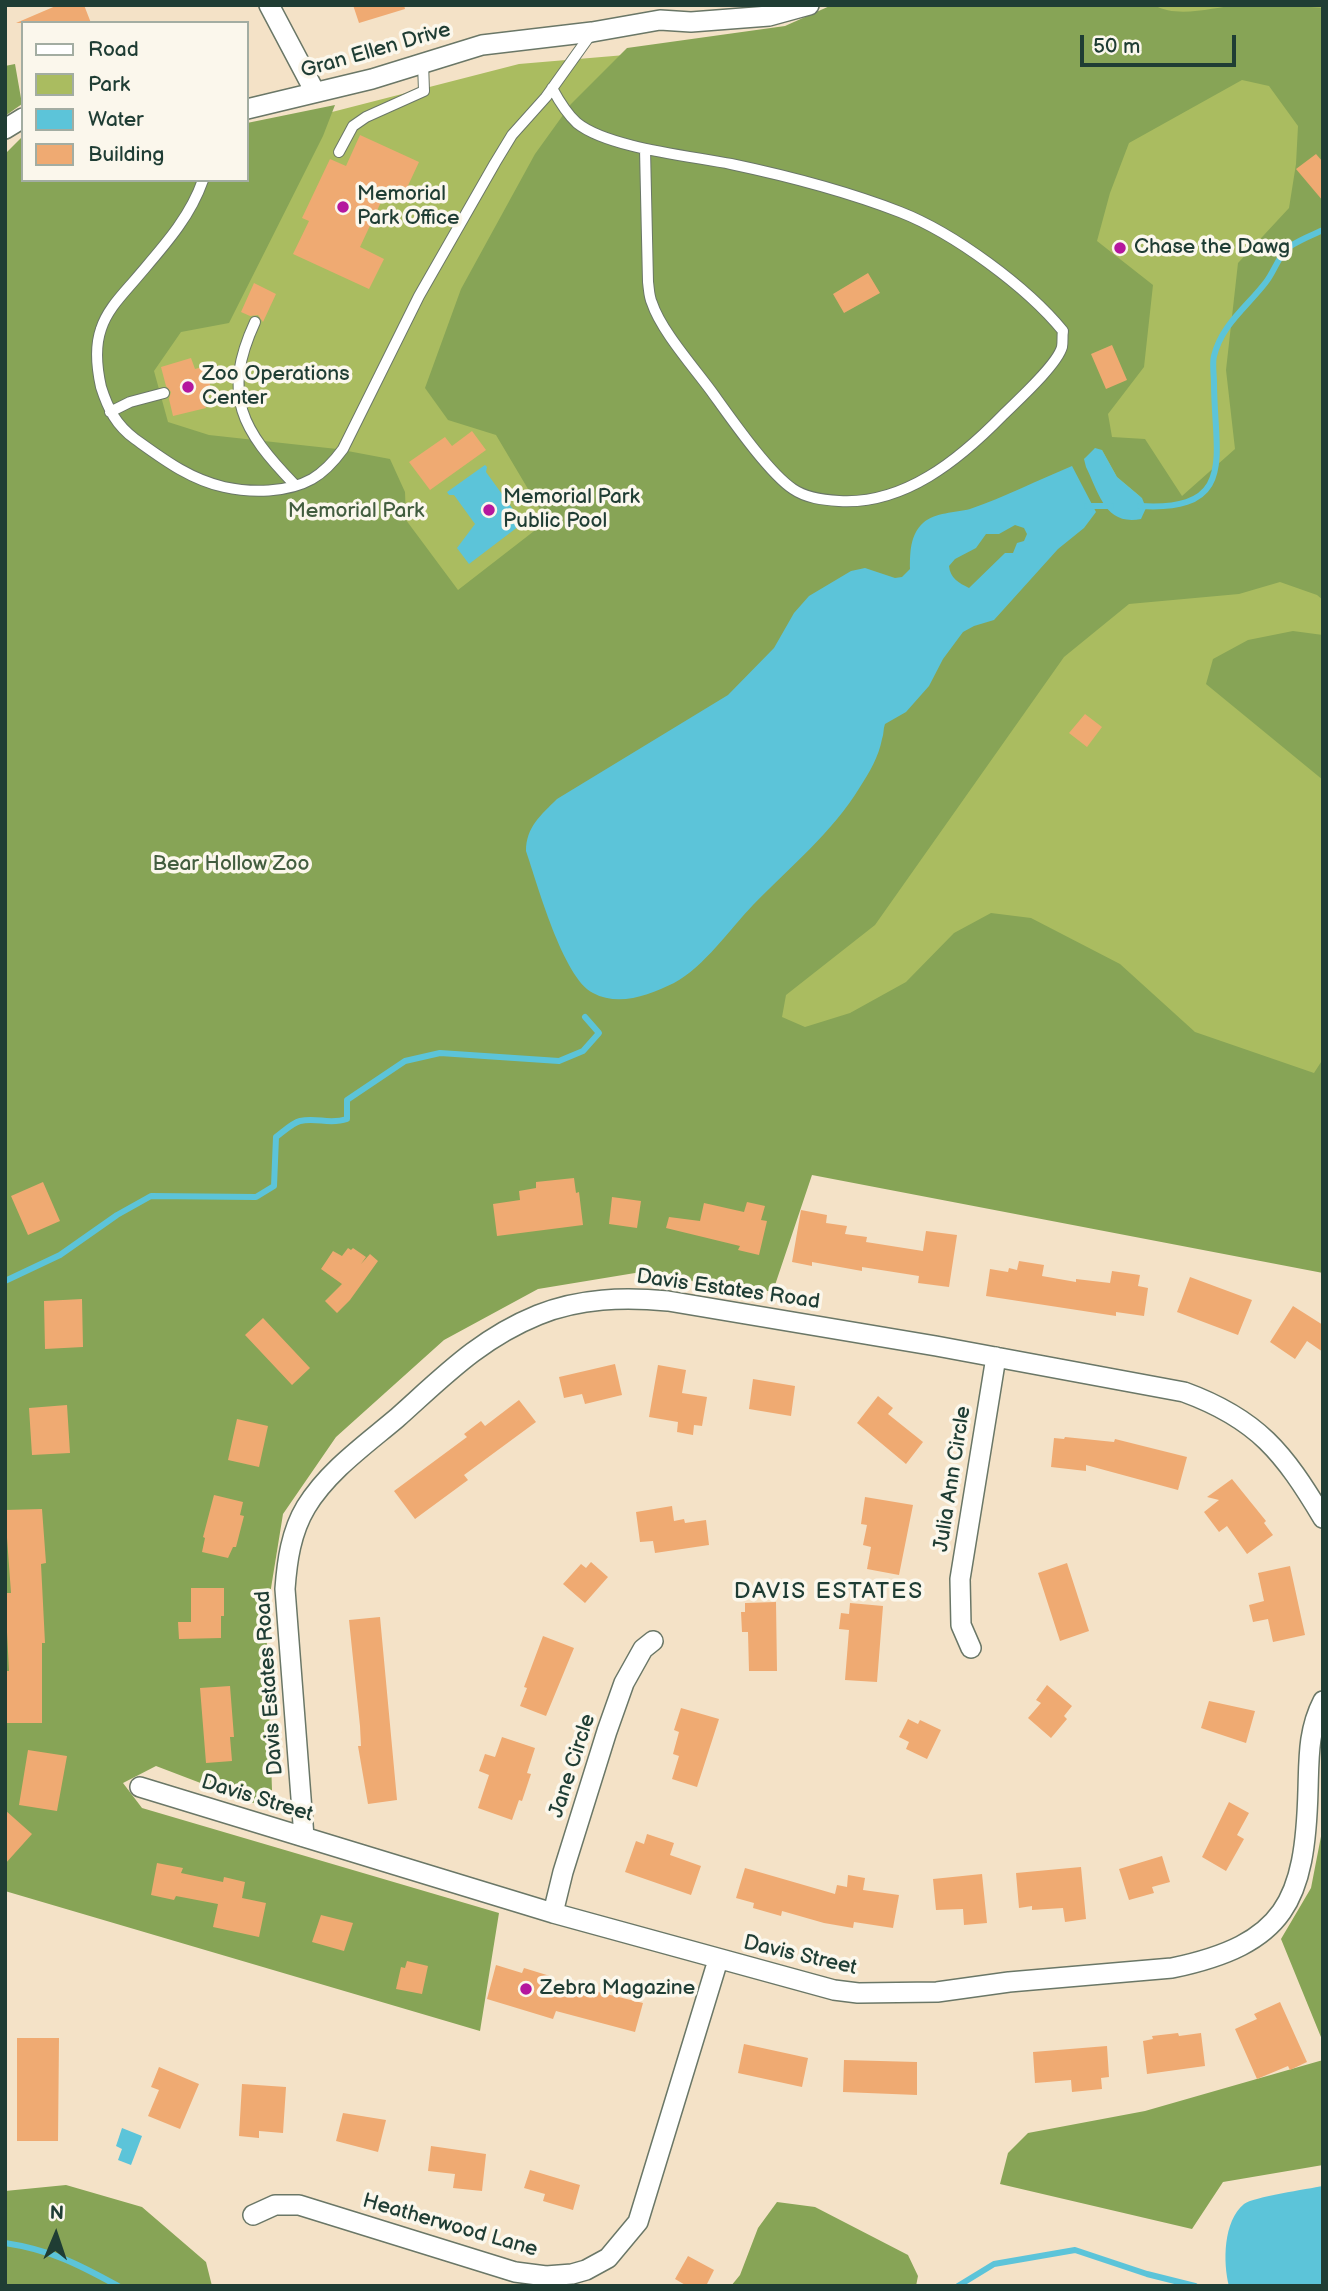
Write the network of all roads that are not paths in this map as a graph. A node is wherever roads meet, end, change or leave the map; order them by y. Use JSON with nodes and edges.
{"nodes":[{"id":1,"x":269,"y":5,"type":"edge"},
{"id":2,"x":648,"y":5,"type":"edge"},
{"id":3,"x":809,"y":5,"type":"edge"},
{"id":4,"x":637,"y":23,"type":"junction"},
{"id":5,"x":592,"y":32,"type":"junction"},
{"id":6,"x":423,"y":63,"type":"junction"},
{"id":7,"x":315,"y":92,"type":"junction"},
{"id":8,"x":549,"y":93,"type":"junction"},
{"id":9,"x":248,"y":109,"type":"edge"},
{"id":10,"x":21,"y":119,"type":"edge"},
{"id":11,"x":5,"y":129,"type":"edge"},
{"id":12,"x":645,"y":149,"type":"junction"},
{"id":13,"x":339,"y":152,"type":"dead end"},
{"id":14,"x":202,"y":182,"type":"edge"},
{"id":15,"x":255,"y":321,"type":"dead end"},
{"id":16,"x":164,"y":393,"type":"dead end"},
{"id":17,"x":110,"y":412,"type":"junction"},
{"id":18,"x":295,"y":485,"type":"junction"},
{"id":19,"x":996,"y":1357,"type":"junction"},
{"id":20,"x":1323,"y":1518,"type":"edge"},
{"id":21,"x":653,"y":1641,"type":"dead end"},
{"id":22,"x":971,"y":1648,"type":"dead end"},
{"id":23,"x":1323,"y":1701,"type":"edge"},
{"id":24,"x":139,"y":1787,"type":"dead end"},
{"id":25,"x":303,"y":1837,"type":"junction"},
{"id":26,"x":553,"y":1913,"type":"junction"},
{"id":27,"x":718,"y":1960,"type":"junction"},
{"id":28,"x":253,"y":2214,"type":"dead end"}],
"edges":[{"from":1,"to":7,"type":"street"},
{"from":2,"to":4,"type":"street"},
{"from":3,"to":4,"type":"street","name":"Gran Ellen Drive"},
{"from":4,"to":5,"type":"street","name":"Gran Ellen Drive"},
{"from":5,"to":6,"type":"street","name":"Gran Ellen Drive"},
{"from":5,"to":8,"type":"lane"},
{"from":6,"to":7,"type":"street","name":"Gran Ellen Drive"},
{"from":6,"to":13,"type":"lane"},
{"from":7,"to":9,"type":"street","name":"Gran Ellen Drive"},
{"from":8,"to":12,"type":"lane"},
{"from":8,"to":18,"type":"lane"},
{"from":10,"to":11,"type":"street"},
{"from":12,"to":12,"type":"lane"},
{"from":14,"to":17,"type":"lane"},
{"from":15,"to":18,"type":"lane"},
{"from":16,"to":17,"type":"lane"},
{"from":17,"to":18,"type":"lane"},
{"from":19,"to":20,"type":"street","name":"Davis Estates Road"},
{"from":19,"to":22,"type":"street","name":"Julia Ann Circle"},
{"from":19,"to":25,"type":"street","name":"Davis Estates Road"},
{"from":21,"to":26,"type":"street","name":"Jane Circle"},
{"from":23,"to":27,"type":"street","name":"Davis Street"},
{"from":24,"to":25,"type":"street","name":"Davis Street"},
{"from":25,"to":26,"type":"street","name":"Davis Street"},
{"from":26,"to":27,"type":"street","name":"Davis Street"},
{"from":27,"to":28,"type":"street","name":"Heatherwood Lane"}]}
